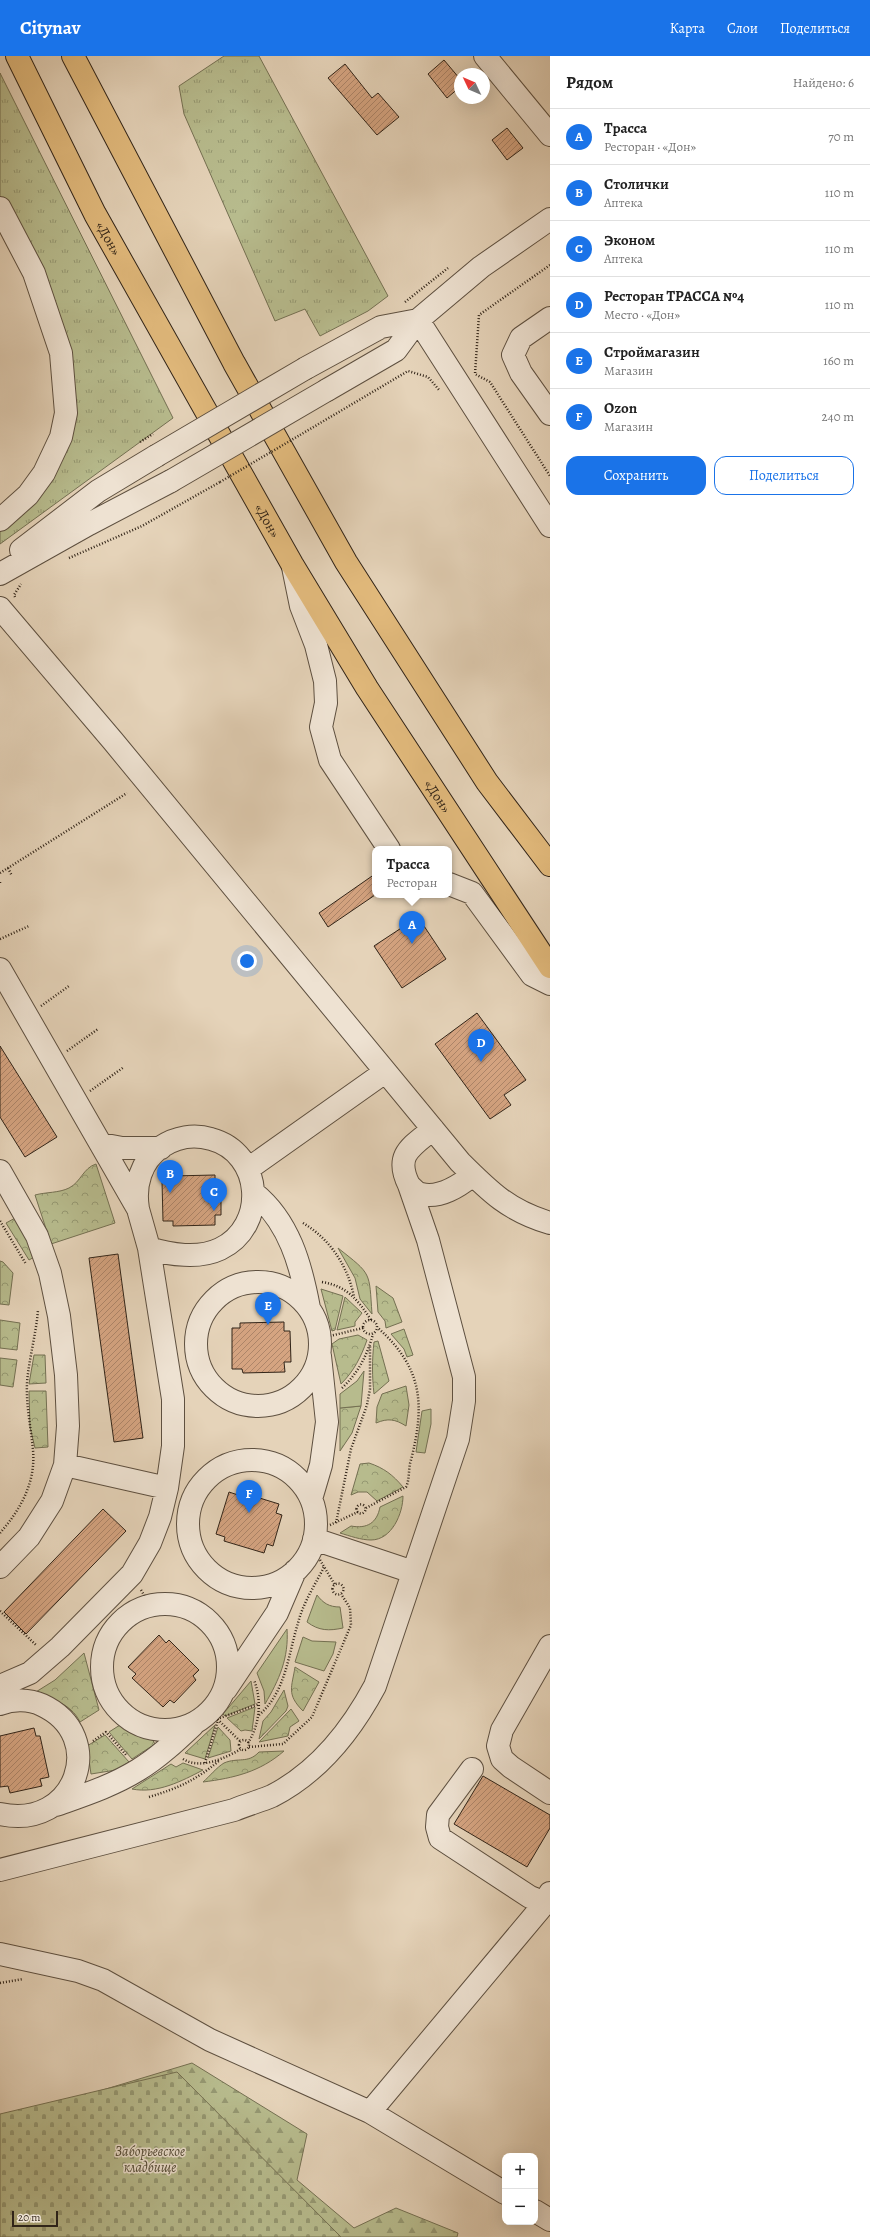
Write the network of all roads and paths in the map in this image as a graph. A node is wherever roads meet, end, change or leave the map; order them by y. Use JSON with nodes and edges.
{"nodes":[{"id":1,"x":16,"y":56,"type":"edge"},
{"id":2,"x":73,"y":56,"type":"edge"},
{"id":3,"x":485,"y":56,"type":"edge"},
{"id":4,"x":550,"y":134,"type":"edge"},
{"id":5,"x":0,"y":208,"type":"edge"},
{"id":6,"x":550,"y":219,"type":"edge"},
{"id":7,"x":450,"y":266,"type":"dead end"},
{"id":8,"x":550,"y":266,"type":"edge"},
{"id":9,"x":400,"y":305,"type":"dead end"},
{"id":10,"x":550,"y":318,"type":"edge"},
{"id":11,"x":418,"y":320,"type":"junction"},
{"id":12,"x":443,"y":395,"type":"dead end"},
{"id":13,"x":550,"y":414,"type":"edge"},
{"id":14,"x":550,"y":476,"type":"edge"},
{"id":15,"x":0,"y":520,"type":"edge"},
{"id":16,"x":550,"y":526,"type":"edge"},
{"id":17,"x":64,"y":560,"type":"dead end"},
{"id":18,"x":292,"y":564,"type":"junction"},
{"id":19,"x":0,"y":569,"type":"edge"},
{"id":20,"x":0,"y":574,"type":"edge"},
{"id":21,"x":28,"y":580,"type":"dead end"},
{"id":22,"x":8,"y":604,"type":"edge"},
{"id":23,"x":127,"y":793,"type":"dead end"},
{"id":24,"x":387,"y":846,"type":"edge"},
{"id":25,"x":550,"y":865,"type":"edge"},
{"id":26,"x":8,"y":868,"type":"junction"},
{"id":27,"x":0,"y":873,"type":"edge"},
{"id":28,"x":12,"y":876,"type":"dead end"},
{"id":29,"x":452,"y":885,"type":"edge"},
{"id":30,"x":29,"y":926,"type":"dead end"},
{"id":31,"x":0,"y":939,"type":"edge"},
{"id":32,"x":550,"y":967,"type":"edge"},
{"id":33,"x":0,"y":969,"type":"edge"},
{"id":34,"x":550,"y":984,"type":"edge"},
{"id":35,"x":69,"y":986,"type":"dead end"},
{"id":36,"x":27,"y":1015,"type":"junction"},
{"id":37,"x":98,"y":1029,"type":"dead end"},
{"id":38,"x":53,"y":1060,"type":"junction"},
{"id":39,"x":124,"y":1067,"type":"dead end"},
{"id":40,"x":385,"y":1072,"type":"junction"},
{"id":41,"x":76,"y":1100,"type":"junction"},
{"id":42,"x":433,"y":1129,"type":"junction"},
{"id":43,"x":102,"y":1144,"type":"junction"},
{"id":44,"x":161,"y":1148,"type":"junction"},
{"id":45,"x":248,"y":1169,"type":"junction"},
{"id":46,"x":0,"y":1171,"type":"edge"},
{"id":47,"x":473,"y":1175,"type":"junction"},
{"id":48,"x":409,"y":1185,"type":"junction"},
{"id":49,"x":446,"y":1192,"type":"junction"},
{"id":50,"x":254,"y":1193,"type":"junction"},
{"id":51,"x":138,"y":1209,"type":"junction"},
{"id":52,"x":0,"y":1221,"type":"edge"},
{"id":53,"x":299,"y":1221,"type":"dead end"},
{"id":54,"x":550,"y":1223,"type":"edge"},
{"id":55,"x":428,"y":1240,"type":"junction"},
{"id":56,"x":149,"y":1248,"type":"junction"},
{"id":57,"x":28,"y":1268,"type":"dead end"},
{"id":58,"x":316,"y":1281,"type":"dead end"},
{"id":59,"x":354,"y":1297,"type":"junction"},
{"id":60,"x":38,"y":1308,"type":"dead end"},
{"id":61,"x":309,"y":1308,"type":"junction"},
{"id":62,"x":371,"y":1320,"type":"junction"},
{"id":63,"x":363,"y":1328,"type":"junction"},
{"id":64,"x":378,"y":1328,"type":"junction"},
{"id":65,"x":373,"y":1334,"type":"junction"},
{"id":66,"x":325,"y":1345,"type":"junction"},
{"id":67,"x":370,"y":1346,"type":"junction"},
{"id":68,"x":337,"y":1393,"type":"dead end"},
{"id":69,"x":65,"y":1465,"type":"junction"},
{"id":70,"x":167,"y":1488,"type":"junction"},
{"id":71,"x":311,"y":1499,"type":"junction"},
{"id":72,"x":366,"y":1508,"type":"junction"},
{"id":73,"x":358,"y":1512,"type":"junction"},
{"id":74,"x":336,"y":1523,"type":"junction"},
{"id":75,"x":0,"y":1534,"type":"edge"},
{"id":76,"x":318,"y":1541,"type":"junction"},
{"id":77,"x":0,"y":1566,"type":"edge"},
{"id":78,"x":324,"y":1567,"type":"junction"},
{"id":79,"x":295,"y":1571,"type":"junction"},
{"id":80,"x":413,"y":1572,"type":"junction"},
{"id":81,"x":335,"y":1584,"type":"junction"},
{"id":82,"x":341,"y":1594,"type":"junction"},
{"id":83,"x":0,"y":1611,"type":"edge"},
{"id":84,"x":550,"y":1648,"type":"edge"},
{"id":85,"x":48,"y":1657,"type":"junction"},
{"id":86,"x":253,"y":1677,"type":"dead end"},
{"id":87,"x":0,"y":1686,"type":"edge"},
{"id":88,"x":0,"y":1704,"type":"edge"},
{"id":89,"x":259,"y":1704,"type":"junction"},
{"id":90,"x":212,"y":1714,"type":"junction"},
{"id":91,"x":259,"y":1715,"type":"junction"},
{"id":92,"x":241,"y":1742,"type":"junction"},
{"id":93,"x":248,"y":1742,"type":"junction"},
{"id":94,"x":249,"y":1747,"type":"junction"},
{"id":95,"x":241,"y":1749,"type":"junction"},
{"id":96,"x":77,"y":1751,"type":"junction"},
{"id":97,"x":180,"y":1757,"type":"dead end"},
{"id":98,"x":220,"y":1760,"type":"junction"},
{"id":99,"x":205,"y":1763,"type":"junction"},
{"id":100,"x":472,"y":1769,"type":"dead end"},
{"id":101,"x":139,"y":1770,"type":"junction"},
{"id":102,"x":550,"y":1793,"type":"edge"},
{"id":103,"x":149,"y":1797,"type":"dead end"},
{"id":104,"x":54,"y":1806,"type":"junction"},
{"id":105,"x":0,"y":1814,"type":"edge"},
{"id":106,"x":0,"y":1870,"type":"edge"},
{"id":107,"x":548,"y":1898,"type":"edge"},
{"id":108,"x":0,"y":1954,"type":"edge"},
{"id":109,"x":370,"y":2112,"type":"junction"},
{"id":110,"x":502,"y":2191,"type":"edge"},
{"id":111,"x":538,"y":2213,"type":"edge"},
{"id":112,"x":550,"y":2220,"type":"edge"}],
"edges":[{"from":1,"to":18,"type":"highway","name":"«Дон»"},
{"from":2,"to":25,"type":"highway"},
{"from":3,"to":4,"type":"street"},
{"from":5,"to":15,"type":"street"},
{"from":6,"to":11,"type":"street"},
{"from":7,"to":9,"type":"path"},
{"from":8,"to":14,"type":"path"},
{"from":10,"to":13,"type":"street"},
{"from":11,"to":16,"type":"street"},
{"from":11,"to":19,"type":"street","bridge":true},
{"from":11,"to":20,"type":"street","bridge":true},
{"from":12,"to":17,"type":"path","bridge":true},
{"from":18,"to":24,"type":"street"},
{"from":18,"to":32,"type":"highway","name":"«Дон»"},
{"from":21,"to":22,"type":"path"},
{"from":22,"to":40,"type":"street"},
{"from":23,"to":26,"type":"path"},
{"from":26,"to":27,"type":"path"},
{"from":26,"to":28,"type":"path"},
{"from":29,"to":34,"type":"street"},
{"from":30,"to":31,"type":"path"},
{"from":33,"to":36,"type":"street"},
{"from":35,"to":36,"type":"path"},
{"from":36,"to":38,"type":"street"},
{"from":37,"to":38,"type":"path"},
{"from":38,"to":41,"type":"street"},
{"from":39,"to":41,"type":"path"},
{"from":40,"to":42,"type":"street"},
{"from":40,"to":45,"type":"street"},
{"from":41,"to":43,"type":"street"},
{"from":42,"to":47,"type":"street"},
{"from":42,"to":48,"type":"street"},
{"from":43,"to":44,"type":"street"},
{"from":43,"to":51,"type":"street"},
{"from":44,"to":45,"type":"street"},
{"from":44,"to":51,"type":"street"},
{"from":45,"to":50,"type":"street"},
{"from":46,"to":69,"type":"street"},
{"from":47,"to":49,"type":"street"},
{"from":47,"to":54,"type":"street"},
{"from":48,"to":49,"type":"street"},
{"from":48,"to":55,"type":"street"},
{"from":49,"to":55,"type":"street"},
{"from":50,"to":56,"type":"street"},
{"from":50,"to":61,"type":"street"},
{"from":51,"to":56,"type":"street"},
{"from":52,"to":57,"type":"path"},
{"from":53,"to":59,"type":"path"},
{"from":55,"to":80,"type":"street"},
{"from":56,"to":70,"type":"street"},
{"from":58,"to":59,"type":"path"},
{"from":59,"to":62,"type":"path"},
{"from":60,"to":75,"type":"path"},
{"from":61,"to":66,"type":"street"},
{"from":61,"to":66,"type":"street"},
{"from":62,"to":63,"type":"path"},
{"from":62,"to":64,"type":"path"},
{"from":63,"to":65,"type":"path"},
{"from":63,"to":66,"type":"path"},
{"from":64,"to":65,"type":"path"},
{"from":64,"to":72,"type":"path"},
{"from":65,"to":67,"type":"path"},
{"from":66,"to":71,"type":"street"},
{"from":67,"to":68,"type":"path"},
{"from":67,"to":74,"type":"path"},
{"from":69,"to":70,"type":"street"},
{"from":69,"to":77,"type":"street"},
{"from":70,"to":85,"type":"street"},
{"from":71,"to":76,"type":"street"},
{"from":71,"to":79,"type":"street"},
{"from":72,"to":73,"type":"path"},
{"from":72,"to":73,"type":"path"},
{"from":73,"to":74,"type":"path"},
{"from":74,"to":76,"type":"path"},
{"from":76,"to":78,"type":"path"},
{"from":76,"to":79,"type":"street"},
{"from":76,"to":80,"type":"street"},
{"from":78,"to":81,"type":"path"},
{"from":78,"to":91,"type":"path"},
{"from":79,"to":90,"type":"street"},
{"from":80,"to":106,"type":"street"},
{"from":81,"to":82,"type":"path"},
{"from":81,"to":82,"type":"path"},
{"from":82,"to":94,"type":"path"},
{"from":83,"to":85,"type":"path"},
{"from":84,"to":102,"type":"street"},
{"from":85,"to":87,"type":"street"},
{"from":86,"to":89,"type":"path"},
{"from":88,"to":96,"type":"street"},
{"from":89,"to":90,"type":"path"},
{"from":89,"to":91,"type":"path"},
{"from":90,"to":90,"type":"street"},
{"from":90,"to":92,"type":"path"},
{"from":90,"to":99,"type":"path"},
{"from":90,"to":101,"type":"street"},
{"from":91,"to":93,"type":"path"},
{"from":92,"to":93,"type":"path"},
{"from":92,"to":95,"type":"path"},
{"from":93,"to":94,"type":"path"},
{"from":94,"to":95,"type":"path"},
{"from":95,"to":98,"type":"path"},
{"from":96,"to":101,"type":"path"},
{"from":96,"to":104,"type":"street"},
{"from":97,"to":99,"type":"path"},
{"from":98,"to":99,"type":"path"},
{"from":98,"to":103,"type":"path"},
{"from":100,"to":107,"type":"street"},
{"from":101,"to":104,"type":"street"},
{"from":104,"to":105,"type":"street"},
{"from":107,"to":109,"type":"street"},
{"from":108,"to":109,"type":"street"},
{"from":109,"to":110,"type":"street"},
{"from":111,"to":112,"type":"street"}]}
